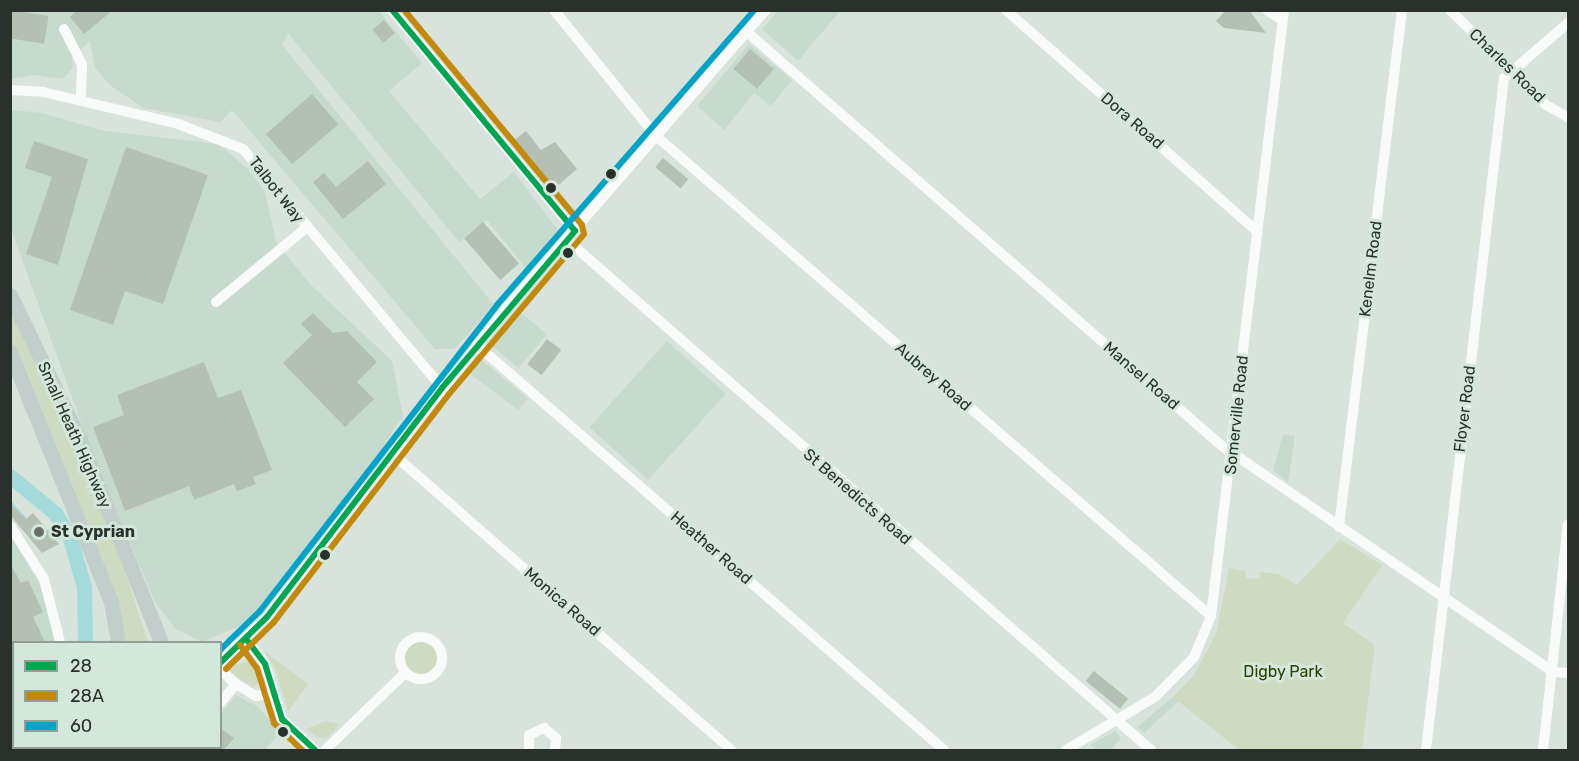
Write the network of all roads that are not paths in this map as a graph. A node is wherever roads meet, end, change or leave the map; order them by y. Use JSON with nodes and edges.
{"nodes":[{"id":1,"x":393,"y":10,"type":"edge"},
{"id":2,"x":554,"y":10,"type":"edge"},
{"id":3,"x":1006,"y":10,"type":"edge"},
{"id":4,"x":1268,"y":10,"type":"edge"},
{"id":5,"x":1402,"y":10,"type":"edge"},
{"id":6,"x":1450,"y":10,"type":"edge"},
{"id":7,"x":764,"y":11,"type":"edge"},
{"id":8,"x":1283,"y":15,"type":"edge"},
{"id":9,"x":1569,"y":23,"type":"edge"},
{"id":10,"x":64,"y":29,"type":"dead end"},
{"id":11,"x":747,"y":32,"type":"junction"},
{"id":12,"x":1510,"y":70,"type":"junction"},
{"id":13,"x":10,"y":90,"type":"edge"},
{"id":14,"x":81,"y":101,"type":"junction"},
{"id":15,"x":1569,"y":117,"type":"edge"},
{"id":16,"x":656,"y":136,"type":"junction"},
{"id":17,"x":306,"y":228,"type":"junction"},
{"id":18,"x":574,"y":231,"type":"junction"},
{"id":19,"x":1257,"y":231,"type":"junction"},
{"id":20,"x":567,"y":240,"type":"junction"},
{"id":21,"x":10,"y":296,"type":"edge"},
{"id":22,"x":216,"y":302,"type":"dead end"},
{"id":23,"x":477,"y":345,"type":"junction"},
{"id":24,"x":10,"y":352,"type":"edge"},
{"id":25,"x":442,"y":388,"type":"junction"},
{"id":26,"x":392,"y":453,"type":"junction"},
{"id":27,"x":1232,"y":454,"type":"junction"},
{"id":28,"x":1569,"y":524,"type":"edge"},
{"id":29,"x":11,"y":527,"type":"edge"},
{"id":30,"x":1339,"y":527,"type":"junction"},
{"id":31,"x":1443,"y":599,"type":"junction"},
{"id":32,"x":1211,"y":616,"type":"junction"},
{"id":33,"x":60,"y":641,"type":"edge"},
{"id":34,"x":118,"y":641,"type":"edge"},
{"id":35,"x":161,"y":641,"type":"edge"},
{"id":36,"x":244,"y":641,"type":"junction"},
{"id":37,"x":222,"y":646,"type":"edge"},
{"id":38,"x":222,"y":668,"type":"edge"},
{"id":39,"x":1552,"y":672,"type":"junction"},
{"id":40,"x":405,"y":673,"type":"junction"},
{"id":41,"x":1569,"y":673,"type":"edge"},
{"id":42,"x":236,"y":684,"type":"junction"},
{"id":43,"x":271,"y":694,"type":"junction"},
{"id":44,"x":222,"y":701,"type":"edge"},
{"id":45,"x":1118,"y":722,"type":"junction"},
{"id":46,"x":315,"y":750,"type":"edge"},
{"id":47,"x":325,"y":750,"type":"edge"},
{"id":48,"x":529,"y":750,"type":"edge"},
{"id":49,"x":555,"y":750,"type":"edge"},
{"id":50,"x":731,"y":750,"type":"edge"},
{"id":51,"x":944,"y":750,"type":"edge"},
{"id":52,"x":1066,"y":750,"type":"edge"},
{"id":53,"x":1151,"y":750,"type":"edge"},
{"id":54,"x":1426,"y":750,"type":"edge"},
{"id":55,"x":1543,"y":750,"type":"edge"}],
"edges":[{"from":1,"to":18,"type":"street"},
{"from":2,"to":16,"type":"street","name":"Aubrey Road"},
{"from":3,"to":19,"type":"street","name":"Dora Road"},
{"from":4,"to":8,"type":"street"},
{"from":5,"to":30,"type":"street","name":"Kenelm Road"},
{"from":6,"to":12,"type":"street","name":"Charles Road"},
{"from":7,"to":11,"type":"street"},
{"from":8,"to":19,"type":"street","name":"Somerville Road"},
{"from":9,"to":12,"type":"street"},
{"from":10,"to":14,"type":"street"},
{"from":11,"to":16,"type":"street"},
{"from":11,"to":27,"type":"street","name":"Mansel Road"},
{"from":12,"to":15,"type":"street","name":"Charles Road"},
{"from":12,"to":31,"type":"street","name":"Floyer Road"},
{"from":13,"to":14,"type":"street","name":"Talbot Way"},
{"from":14,"to":17,"type":"street","name":"Talbot Way"},
{"from":16,"to":18,"type":"street"},
{"from":16,"to":32,"type":"street","name":"Aubrey Road"},
{"from":17,"to":22,"type":"street"},
{"from":17,"to":25,"type":"street","name":"Talbot Way"},
{"from":18,"to":20,"type":"street"},
{"from":19,"to":27,"type":"street","name":"Somerville Road"},
{"from":20,"to":23,"type":"street"},
{"from":20,"to":45,"type":"street","name":"St Benedicts Road"},
{"from":21,"to":35,"type":"highway","name":"Small Heath Highway"},
{"from":23,"to":25,"type":"street"},
{"from":23,"to":51,"type":"street","name":"Heather Road"},
{"from":24,"to":34,"type":"highway","name":"Small Heath Highway"},
{"from":25,"to":26,"type":"street"},
{"from":26,"to":36,"type":"street"},
{"from":26,"to":50,"type":"street","name":"Monica Road"},
{"from":27,"to":30,"type":"street","name":"Mansel Road"},
{"from":27,"to":32,"type":"street","name":"Somerville Road"},
{"from":28,"to":39,"type":"street"},
{"from":29,"to":33,"type":"street"},
{"from":30,"to":31,"type":"street","name":"Mansel Road"},
{"from":31,"to":39,"type":"street","name":"Mansel Road"},
{"from":31,"to":54,"type":"street","name":"Floyer Road"},
{"from":32,"to":45,"type":"street","name":"Somerville Road"},
{"from":36,"to":37,"type":"street"},
{"from":36,"to":38,"type":"street"},
{"from":36,"to":43,"type":"street"},
{"from":38,"to":42,"type":"street"},
{"from":39,"to":41,"type":"street"},
{"from":39,"to":55,"type":"street"},
{"from":40,"to":40,"type":"street"},
{"from":40,"to":47,"type":"street"},
{"from":42,"to":43,"type":"street"},
{"from":42,"to":44,"type":"street"},
{"from":43,"to":46,"type":"street"},
{"from":45,"to":52,"type":"street","name":"Somerville Road"},
{"from":45,"to":53,"type":"street","name":"St Benedicts Road"},
{"from":48,"to":49,"type":"street"}]}
